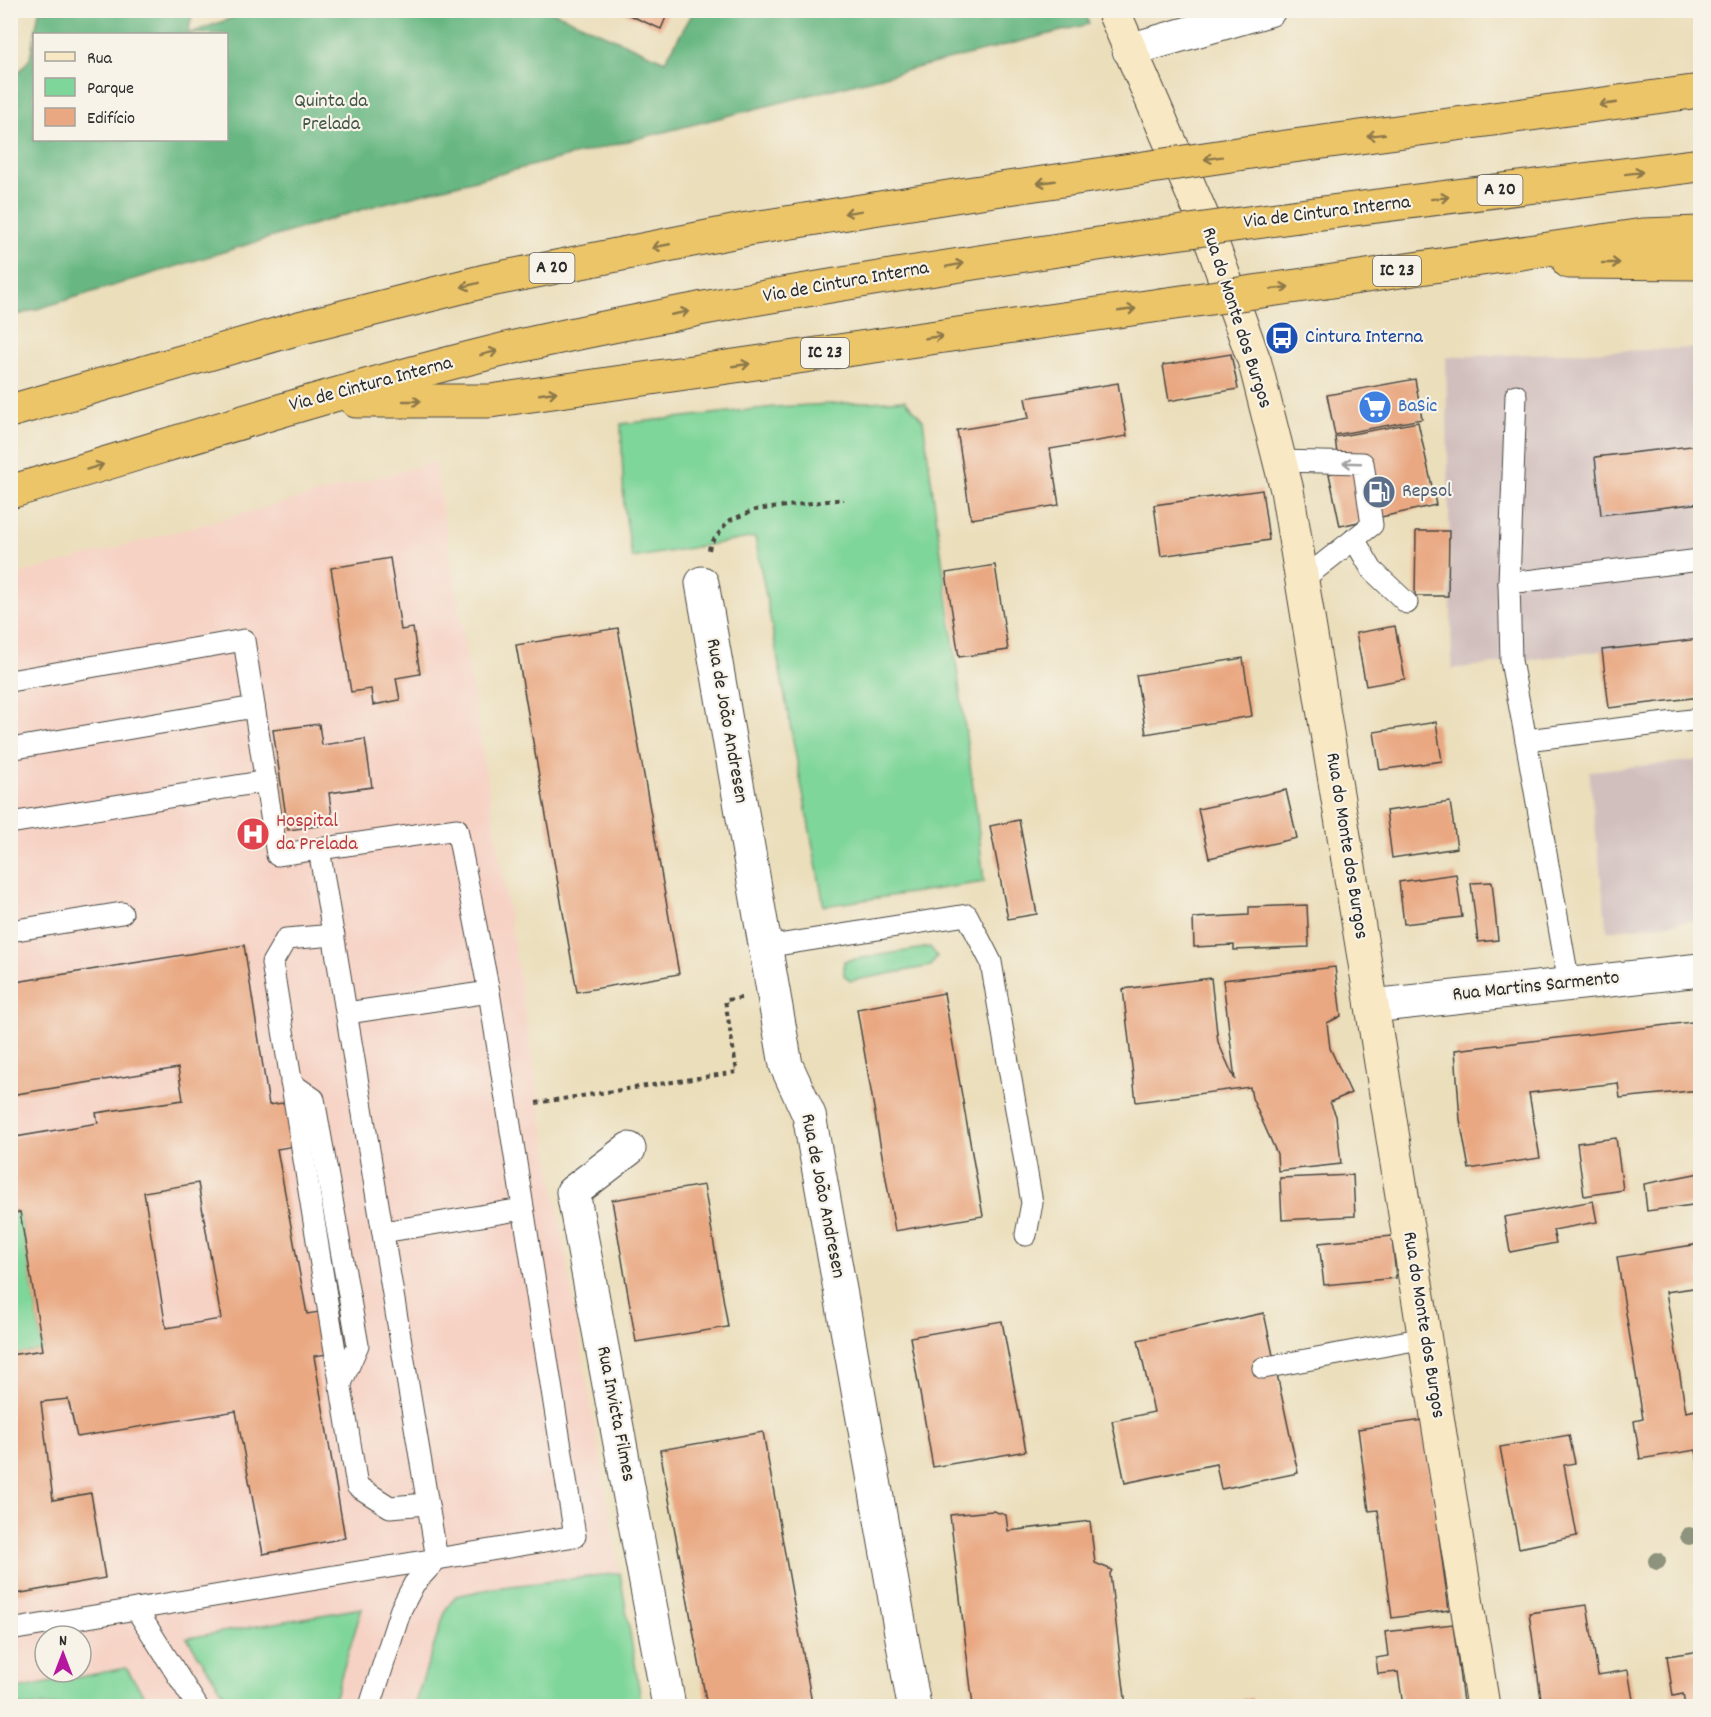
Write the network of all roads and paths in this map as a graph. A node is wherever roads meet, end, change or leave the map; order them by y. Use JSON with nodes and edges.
{"nodes":[{"id":1,"x":1113,"y":10,"type":"edge"},
{"id":2,"x":1269,"y":10,"type":"edge"},
{"id":3,"x":1129,"y":50,"type":"junction"},
{"id":4,"x":1701,"y":68,"type":"edge"},
{"id":5,"x":1701,"y":91,"type":"edge"},
{"id":6,"x":1666,"y":96,"type":"junction"},
{"id":7,"x":1701,"y":165,"type":"edge"},
{"id":8,"x":1701,"y":233,"type":"edge"},
{"id":9,"x":1468,"y":261,"type":"junction"},
{"id":10,"x":1701,"y":263,"type":"edge"},
{"id":11,"x":1516,"y":394,"type":"dead end"},
{"id":12,"x":311,"y":401,"type":"junction"},
{"id":13,"x":10,"y":411,"type":"edge"},
{"id":14,"x":1280,"y":461,"type":"junction"},
{"id":15,"x":10,"y":492,"type":"edge"},
{"id":16,"x":844,"y":499,"type":"dead end"},
{"id":17,"x":1354,"y":539,"type":"junction"},
{"id":18,"x":1701,"y":560,"type":"edge"},
{"id":19,"x":1302,"y":580,"type":"junction"},
{"id":20,"x":702,"y":583,"type":"joint"},
{"id":21,"x":1509,"y":583,"type":"junction"},
{"id":22,"x":1407,"y":603,"type":"dead end"},
{"id":23,"x":10,"y":681,"type":"edge"},
{"id":24,"x":255,"y":707,"type":"junction"},
{"id":25,"x":1701,"y":719,"type":"edge"},
{"id":26,"x":1526,"y":740,"type":"junction"},
{"id":27,"x":10,"y":749,"type":"edge"},
{"id":28,"x":267,"y":781,"type":"junction"},
{"id":29,"x":10,"y":823,"type":"edge"},
{"id":30,"x":319,"y":849,"type":"junction"},
{"id":31,"x":122,"y":913,"type":"dead end"},
{"id":32,"x":10,"y":931,"type":"edge"},
{"id":33,"x":334,"y":935,"type":"junction"},
{"id":34,"x":765,"y":947,"type":"junction"},
{"id":35,"x":1701,"y":970,"type":"edge"},
{"id":36,"x":1569,"y":984,"type":"junction"},
{"id":37,"x":489,"y":992,"type":"junction"},
{"id":38,"x":774,"y":993,"type":"junction"},
{"id":39,"x":1372,"y":1006,"type":"junction"},
{"id":40,"x":347,"y":1013,"type":"junction"},
{"id":41,"x":508,"y":1107,"type":"junction"},
{"id":42,"x":629,"y":1149,"type":"dead end"},
{"id":43,"x":523,"y":1209,"type":"junction"},
{"id":44,"x":383,"y":1232,"type":"junction"},
{"id":45,"x":1026,"y":1235,"type":"dead end"},
{"id":46,"x":1425,"y":1338,"type":"junction"},
{"id":47,"x":1263,"y":1368,"type":"dead end"},
{"id":48,"x":428,"y":1504,"type":"junction"},
{"id":49,"x":437,"y":1559,"type":"junction"},
{"id":50,"x":136,"y":1609,"type":"junction"},
{"id":51,"x":10,"y":1630,"type":"edge"},
{"id":52,"x":197,"y":1707,"type":"edge"},
{"id":53,"x":370,"y":1707,"type":"edge"},
{"id":54,"x":669,"y":1707,"type":"edge"},
{"id":55,"x":914,"y":1707,"type":"edge"},
{"id":56,"x":1483,"y":1707,"type":"edge"}],
"edges":[{"from":1,"to":3,"type":"main road","name":"Rua do Monte dos Burgos"},
{"from":2,"to":3,"type":"street"},
{"from":3,"to":14,"type":"main road","name":"Rua do Monte dos Burgos"},
{"from":4,"to":6,"type":"highway"},
{"from":5,"to":6,"type":"highway","number":"A 20"},
{"from":6,"to":13,"type":"highway","number":"A 20","one_way":true,"bridge":true},
{"from":12,"to":7,"type":"highway","name":"Via de Cintura Interna","number":"A 20","one_way":true,"bridge":true},
{"from":8,"to":9,"type":"highway"},
{"from":9,"to":10,"type":"highway","one_way":true},
{"from":12,"to":9,"type":"highway","number":"IC 23","one_way":true,"bridge":true},
{"from":11,"to":21,"type":"lane"},
{"from":15,"to":12,"type":"highway","name":"Via de Cintura Interna","number":"A 20","one_way":true},
{"from":17,"to":14,"type":"lane","one_way":true},
{"from":14,"to":19,"type":"main road","name":"Rua do Monte dos Burgos"},
{"from":16,"to":20,"type":"path"},
{"from":17,"to":19,"type":"lane"},
{"from":17,"to":22,"type":"lane"},
{"from":18,"to":21,"type":"lane"},
{"from":19,"to":39,"type":"main road","name":"Rua do Monte dos Burgos"},
{"from":20,"to":34,"type":"street","name":"Rua de João Andresen"},
{"from":21,"to":26,"type":"lane"},
{"from":23,"to":24,"type":"lane"},
{"from":24,"to":27,"type":"lane"},
{"from":24,"to":28,"type":"lane"},
{"from":25,"to":26,"type":"lane"},
{"from":26,"to":36,"type":"lane"},
{"from":28,"to":29,"type":"lane"},
{"from":28,"to":30,"type":"lane"},
{"from":30,"to":33,"type":"lane"},
{"from":30,"to":37,"type":"lane"},
{"from":31,"to":32,"type":"lane"},
{"from":33,"to":40,"type":"lane"},
{"from":33,"to":48,"type":"lane"},
{"from":34,"to":38,"type":"street","name":"Rua de João Andresen"},
{"from":34,"to":45,"type":"lane"},
{"from":35,"to":36,"type":"street","name":"Rua Martins Sarmento"},
{"from":36,"to":39,"type":"street","name":"Rua Martins Sarmento"},
{"from":37,"to":40,"type":"lane"},
{"from":37,"to":41,"type":"lane"},
{"from":38,"to":41,"type":"path"},
{"from":38,"to":55,"type":"street","name":"Rua de João Andresen"},
{"from":39,"to":46,"type":"main road","name":"Rua do Monte dos Burgos"},
{"from":40,"to":44,"type":"lane"},
{"from":41,"to":43,"type":"lane"},
{"from":42,"to":54,"type":"street","name":"Rua Invicta Filmes"},
{"from":43,"to":44,"type":"lane"},
{"from":43,"to":49,"type":"lane"},
{"from":44,"to":48,"type":"lane"},
{"from":46,"to":47,"type":"lane"},
{"from":46,"to":56,"type":"main road","name":"Rua do Monte dos Burgos"},
{"from":48,"to":49,"type":"lane"},
{"from":49,"to":50,"type":"lane"},
{"from":49,"to":53,"type":"lane"},
{"from":50,"to":51,"type":"lane"},
{"from":50,"to":52,"type":"lane"}]}
